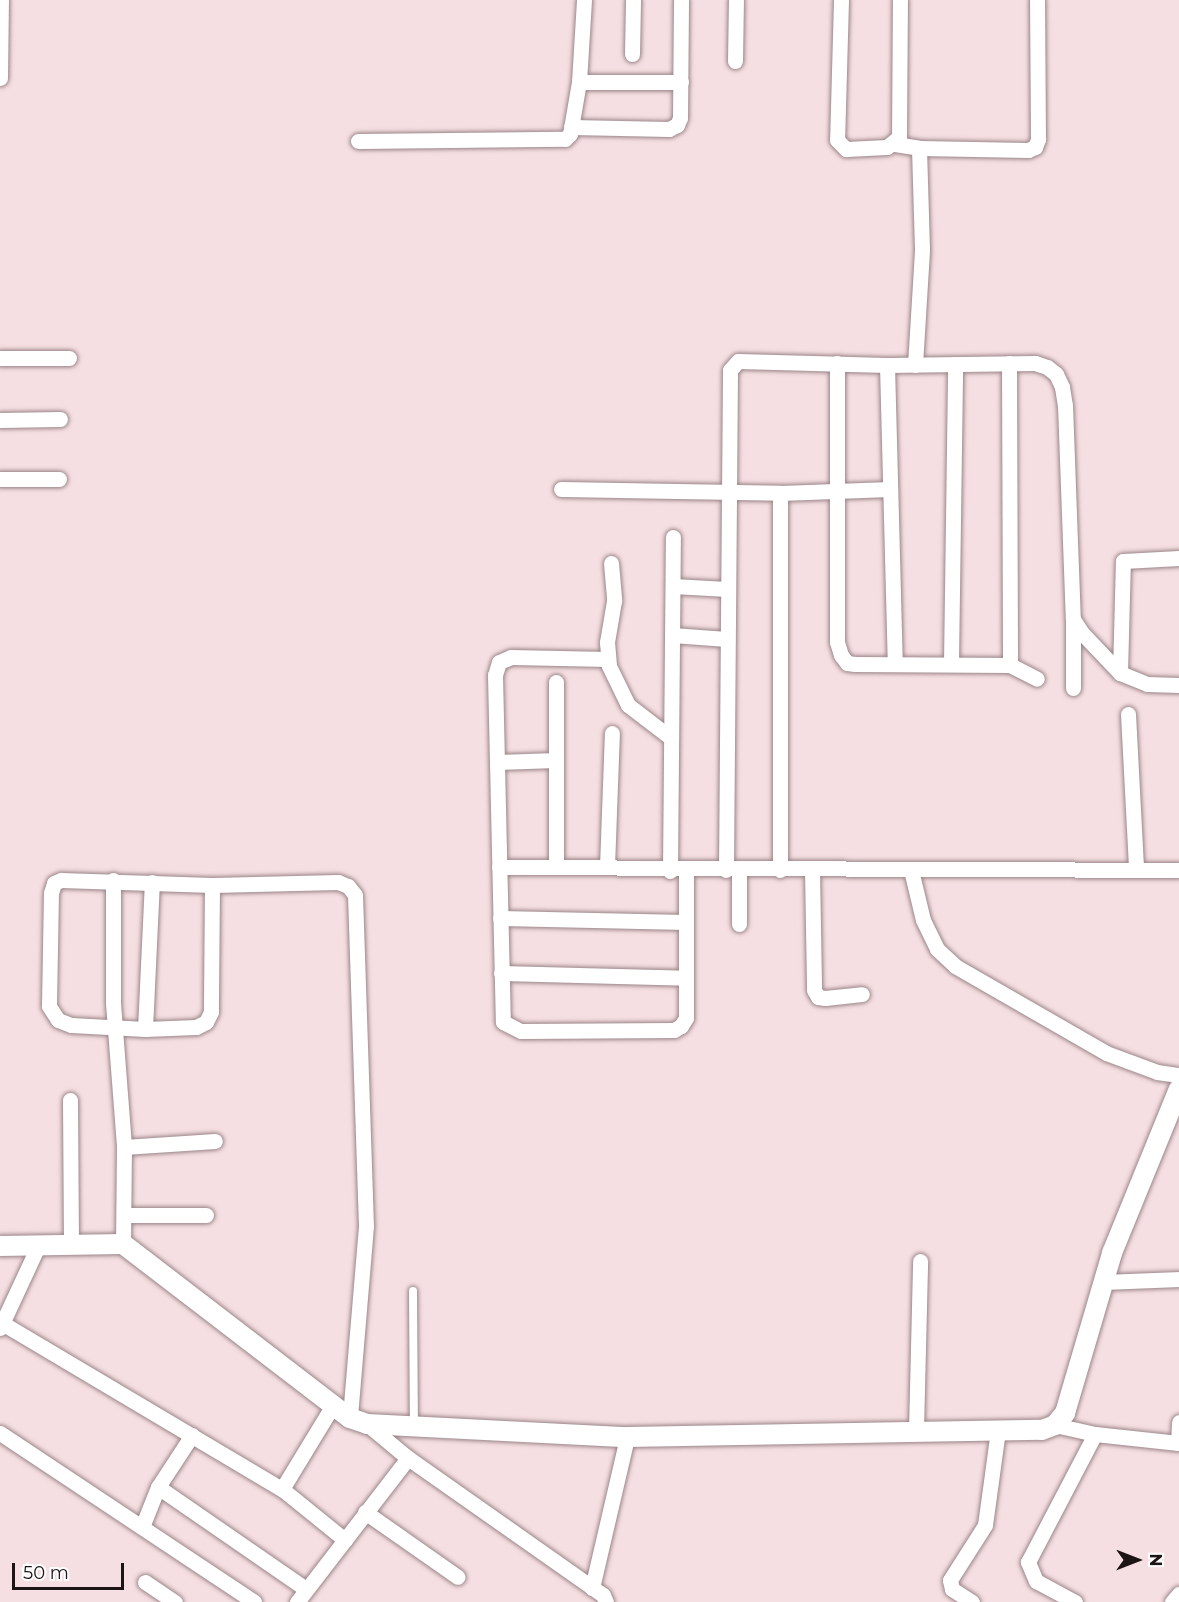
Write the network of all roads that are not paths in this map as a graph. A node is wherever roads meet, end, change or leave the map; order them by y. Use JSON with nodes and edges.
{"nodes":[{"id":1,"x":1,"y":0,"type":"edge"},
{"id":2,"x":584,"y":0,"type":"edge"},
{"id":3,"x":633,"y":0,"type":"edge"},
{"id":4,"x":681,"y":0,"type":"edge"},
{"id":5,"x":736,"y":0,"type":"edge"},
{"id":6,"x":841,"y":0,"type":"edge"},
{"id":7,"x":900,"y":0,"type":"edge"},
{"id":8,"x":1037,"y":0,"type":"edge"},
{"id":9,"x":1,"y":29,"type":"edge"},
{"id":10,"x":632,"y":54,"type":"dead end"},
{"id":11,"x":735,"y":61,"type":"dead end"},
{"id":12,"x":0,"y":78,"type":"edge"},
{"id":13,"x":579,"y":82,"type":"junction"},
{"id":14,"x":681,"y":82,"type":"junction"},
{"id":15,"x":571,"y":127,"type":"junction"},
{"id":16,"x":358,"y":141,"type":"dead end"},
{"id":17,"x":895,"y":144,"type":"junction"},
{"id":18,"x":919,"y":148,"type":"junction"},
{"id":19,"x":0,"y":358,"type":"edge"},
{"id":20,"x":69,"y":358,"type":"dead end"},
{"id":21,"x":837,"y":363,"type":"junction"},
{"id":22,"x":1009,"y":363,"type":"junction"},
{"id":23,"x":915,"y":364,"type":"junction"},
{"id":24,"x":955,"y":364,"type":"junction"},
{"id":25,"x":887,"y":365,"type":"junction"},
{"id":26,"x":60,"y":419,"type":"dead end"},
{"id":27,"x":0,"y":420,"type":"edge"},
{"id":28,"x":0,"y":479,"type":"edge"},
{"id":29,"x":59,"y":479,"type":"dead end"},
{"id":30,"x":561,"y":489,"type":"dead end"},
{"id":31,"x":838,"y":489,"type":"junction"},
{"id":32,"x":890,"y":489,"type":"junction"},
{"id":33,"x":729,"y":493,"type":"junction"},
{"id":34,"x":780,"y":493,"type":"junction"},
{"id":35,"x":674,"y":537,"type":"dead end"},
{"id":36,"x":1179,"y":558,"type":"edge"},
{"id":37,"x":611,"y":563,"type":"dead end"},
{"id":38,"x":673,"y":586,"type":"junction"},
{"id":39,"x":727,"y":589,"type":"junction"},
{"id":40,"x":1073,"y":619,"type":"junction"},
{"id":41,"x":672,"y":635,"type":"junction"},
{"id":42,"x":727,"y":639,"type":"junction"},
{"id":43,"x":608,"y":659,"type":"junction"},
{"id":44,"x":895,"y":663,"type":"junction"},
{"id":45,"x":951,"y":663,"type":"junction"},
{"id":46,"x":1010,"y":665,"type":"junction"},
{"id":47,"x":1120,"y":673,"type":"junction"},
{"id":48,"x":1037,"y":679,"type":"dead end"},
{"id":49,"x":556,"y":682,"type":"dead end"},
{"id":50,"x":1179,"y":685,"type":"edge"},
{"id":51,"x":1072,"y":688,"type":"dead end"},
{"id":52,"x":1128,"y":714,"type":"dead end"},
{"id":53,"x":612,"y":733,"type":"dead end"},
{"id":54,"x":671,"y":738,"type":"junction"},
{"id":55,"x":556,"y":760,"type":"junction"},
{"id":56,"x":497,"y":762,"type":"junction"},
{"id":57,"x":499,"y":867,"type":"junction"},
{"id":58,"x":556,"y":867,"type":"junction"},
{"id":59,"x":607,"y":867,"type":"junction"},
{"id":60,"x":1136,"y":869,"type":"junction"},
{"id":61,"x":732,"y":870,"type":"junction"},
{"id":62,"x":780,"y":870,"type":"junction"},
{"id":63,"x":812,"y":870,"type":"junction"},
{"id":64,"x":911,"y":870,"type":"junction"},
{"id":65,"x":1179,"y":870,"type":"edge"},
{"id":66,"x":678,"y":871,"type":"junction"},
{"id":67,"x":113,"y":880,"type":"junction"},
{"id":68,"x":152,"y":882,"type":"junction"},
{"id":69,"x":212,"y":885,"type":"junction"},
{"id":70,"x":500,"y":918,"type":"junction"},
{"id":71,"x":686,"y":922,"type":"junction"},
{"id":72,"x":739,"y":924,"type":"dead end"},
{"id":73,"x":501,"y":973,"type":"junction"},
{"id":74,"x":686,"y":978,"type":"junction"},
{"id":75,"x":862,"y":994,"type":"dead end"},
{"id":76,"x":117,"y":1029,"type":"junction"},
{"id":77,"x":145,"y":1029,"type":"junction"},
{"id":78,"x":1179,"y":1075,"type":"edge"},
{"id":79,"x":1179,"y":1089,"type":"edge"},
{"id":80,"x":70,"y":1100,"type":"dead end"},
{"id":81,"x":215,"y":1141,"type":"dead end"},
{"id":82,"x":124,"y":1147,"type":"junction"},
{"id":83,"x":124,"y":1215,"type":"junction"},
{"id":84,"x":206,"y":1215,"type":"dead end"},
{"id":85,"x":71,"y":1243,"type":"junction"},
{"id":86,"x":123,"y":1244,"type":"junction"},
{"id":87,"x":0,"y":1246,"type":"edge"},
{"id":88,"x":38,"y":1246,"type":"junction"},
{"id":89,"x":920,"y":1261,"type":"dead end"},
{"id":90,"x":1179,"y":1278,"type":"edge"},
{"id":91,"x":1104,"y":1282,"type":"junction"},
{"id":92,"x":413,"y":1291,"type":"dead end"},
{"id":93,"x":1,"y":1326,"type":"edge"},
{"id":94,"x":333,"y":1405,"type":"junction"},
{"id":95,"x":359,"y":1421,"type":"junction"},
{"id":96,"x":1179,"y":1422,"type":"edge"},
{"id":97,"x":1055,"y":1425,"type":"junction"},
{"id":98,"x":414,"y":1427,"type":"junction"},
{"id":99,"x":916,"y":1430,"type":"junction"},
{"id":100,"x":998,"y":1430,"type":"junction"},
{"id":101,"x":0,"y":1433,"type":"edge"},
{"id":102,"x":1095,"y":1434,"type":"junction"},
{"id":103,"x":192,"y":1435,"type":"junction"},
{"id":104,"x":627,"y":1437,"type":"junction"},
{"id":105,"x":1179,"y":1443,"type":"edge"},
{"id":106,"x":408,"y":1458,"type":"junction"},
{"id":107,"x":158,"y":1487,"type":"junction"},
{"id":108,"x":282,"y":1489,"type":"junction"},
{"id":109,"x":365,"y":1512,"type":"junction"},
{"id":110,"x":142,"y":1527,"type":"junction"},
{"id":111,"x":345,"y":1540,"type":"junction"},
{"id":112,"x":458,"y":1577,"type":"dead end"},
{"id":113,"x":145,"y":1582,"type":"dead end"},
{"id":114,"x":592,"y":1588,"type":"junction"},
{"id":115,"x":1179,"y":1594,"type":"edge"},
{"id":116,"x":302,"y":1596,"type":"edge"},
{"id":117,"x":175,"y":1602,"type":"edge"},
{"id":118,"x":254,"y":1602,"type":"edge"},
{"id":119,"x":606,"y":1602,"type":"edge"},
{"id":120,"x":972,"y":1602,"type":"edge"},
{"id":121,"x":1074,"y":1602,"type":"edge"},
{"id":122,"x":1172,"y":1602,"type":"edge"}],
"edges":[{"from":1,"to":9,"type":"street"},
{"from":2,"to":13,"type":"street"},
{"from":3,"to":10,"type":"street"},
{"from":4,"to":14,"type":"street"},
{"from":5,"to":11,"type":"street"},
{"from":6,"to":17,"type":"street"},
{"from":7,"to":17,"type":"street"},
{"from":8,"to":18,"type":"street"},
{"from":9,"to":12,"type":"street"},
{"from":13,"to":14,"type":"street"},
{"from":13,"to":15,"type":"street"},
{"from":14,"to":15,"type":"street"},
{"from":15,"to":16,"type":"street"},
{"from":17,"to":18,"type":"street"},
{"from":18,"to":23,"type":"street"},
{"from":19,"to":20,"type":"street"},
{"from":21,"to":25,"type":"street"},
{"from":21,"to":31,"type":"street"},
{"from":21,"to":33,"type":"street"},
{"from":22,"to":24,"type":"street"},
{"from":22,"to":40,"type":"street"},
{"from":22,"to":46,"type":"street"},
{"from":23,"to":24,"type":"street"},
{"from":23,"to":25,"type":"street"},
{"from":24,"to":45,"type":"street"},
{"from":25,"to":32,"type":"street"},
{"from":26,"to":27,"type":"street"},
{"from":28,"to":29,"type":"street"},
{"from":30,"to":33,"type":"street"},
{"from":31,"to":32,"type":"street"},
{"from":31,"to":34,"type":"street"},
{"from":31,"to":44,"type":"street"},
{"from":32,"to":44,"type":"street"},
{"from":33,"to":34,"type":"street"},
{"from":33,"to":39,"type":"street"},
{"from":34,"to":62,"type":"street"},
{"from":35,"to":38,"type":"street"},
{"from":36,"to":47,"type":"street"},
{"from":37,"to":43,"type":"street"},
{"from":38,"to":39,"type":"street"},
{"from":38,"to":41,"type":"street"},
{"from":39,"to":42,"type":"street"},
{"from":40,"to":47,"type":"street"},
{"from":40,"to":51,"type":"street"},
{"from":41,"to":42,"type":"street"},
{"from":41,"to":54,"type":"street"},
{"from":42,"to":61,"type":"street"},
{"from":43,"to":54,"type":"street"},
{"from":43,"to":56,"type":"street"},
{"from":44,"to":45,"type":"street"},
{"from":45,"to":46,"type":"street"},
{"from":46,"to":48,"type":"street"},
{"from":47,"to":50,"type":"street"},
{"from":49,"to":55,"type":"street"},
{"from":52,"to":60,"type":"street"},
{"from":53,"to":59,"type":"street"},
{"from":54,"to":66,"type":"street"},
{"from":55,"to":56,"type":"street"},
{"from":55,"to":58,"type":"street"},
{"from":56,"to":57,"type":"street"},
{"from":57,"to":58,"type":"street"},
{"from":57,"to":70,"type":"street"},
{"from":58,"to":59,"type":"street"},
{"from":59,"to":66,"type":"street"},
{"from":60,"to":64,"type":"street"},
{"from":60,"to":65,"type":"street"},
{"from":61,"to":62,"type":"street"},
{"from":61,"to":66,"type":"street"},
{"from":61,"to":72,"type":"street"},
{"from":62,"to":63,"type":"street"},
{"from":63,"to":64,"type":"street"},
{"from":63,"to":75,"type":"street"},
{"from":64,"to":78,"type":"street"},
{"from":66,"to":71,"type":"street"},
{"from":67,"to":68,"type":"street"},
{"from":67,"to":76,"type":"street"},
{"from":67,"to":76,"type":"street"},
{"from":68,"to":69,"type":"street"},
{"from":68,"to":77,"type":"street"},
{"from":69,"to":77,"type":"street"},
{"from":69,"to":95,"type":"street"},
{"from":70,"to":71,"type":"street"},
{"from":70,"to":73,"type":"street"},
{"from":71,"to":74,"type":"street"},
{"from":73,"to":74,"type":"street"},
{"from":73,"to":74,"type":"street"},
{"from":76,"to":77,"type":"street"},
{"from":76,"to":82,"type":"street"},
{"from":79,"to":91,"type":"street"},
{"from":80,"to":85,"type":"street"},
{"from":81,"to":82,"type":"street"},
{"from":82,"to":83,"type":"street"},
{"from":83,"to":84,"type":"street"},
{"from":83,"to":86,"type":"street"},
{"from":85,"to":86,"type":"street"},
{"from":85,"to":88,"type":"street"},
{"from":86,"to":94,"type":"street"},
{"from":87,"to":88,"type":"street"},
{"from":88,"to":93,"type":"street"},
{"from":89,"to":99,"type":"street"},
{"from":90,"to":91,"type":"street"},
{"from":91,"to":97,"type":"street"},
{"from":92,"to":98,"type":"lane"},
{"from":93,"to":103,"type":"street"},
{"from":94,"to":95,"type":"street"},
{"from":94,"to":108,"type":"street"},
{"from":95,"to":98,"type":"street"},
{"from":95,"to":106,"type":"street"},
{"from":96,"to":105,"type":"street"},
{"from":97,"to":100,"type":"street"},
{"from":97,"to":102,"type":"street"},
{"from":98,"to":104,"type":"street"},
{"from":99,"to":100,"type":"street"},
{"from":99,"to":104,"type":"street"},
{"from":100,"to":120,"type":"street"},
{"from":101,"to":110,"type":"street"},
{"from":102,"to":105,"type":"street"},
{"from":102,"to":121,"type":"street"},
{"from":103,"to":107,"type":"street"},
{"from":103,"to":108,"type":"street"},
{"from":104,"to":114,"type":"street"},
{"from":106,"to":109,"type":"street"},
{"from":106,"to":114,"type":"street"},
{"from":107,"to":110,"type":"street"},
{"from":107,"to":116,"type":"street"},
{"from":108,"to":111,"type":"street"},
{"from":109,"to":111,"type":"street"},
{"from":109,"to":112,"type":"street"},
{"from":110,"to":118,"type":"street"},
{"from":111,"to":116,"type":"street"},
{"from":113,"to":117,"type":"street"},
{"from":114,"to":119,"type":"street"},
{"from":115,"to":122,"type":"street"}]}
